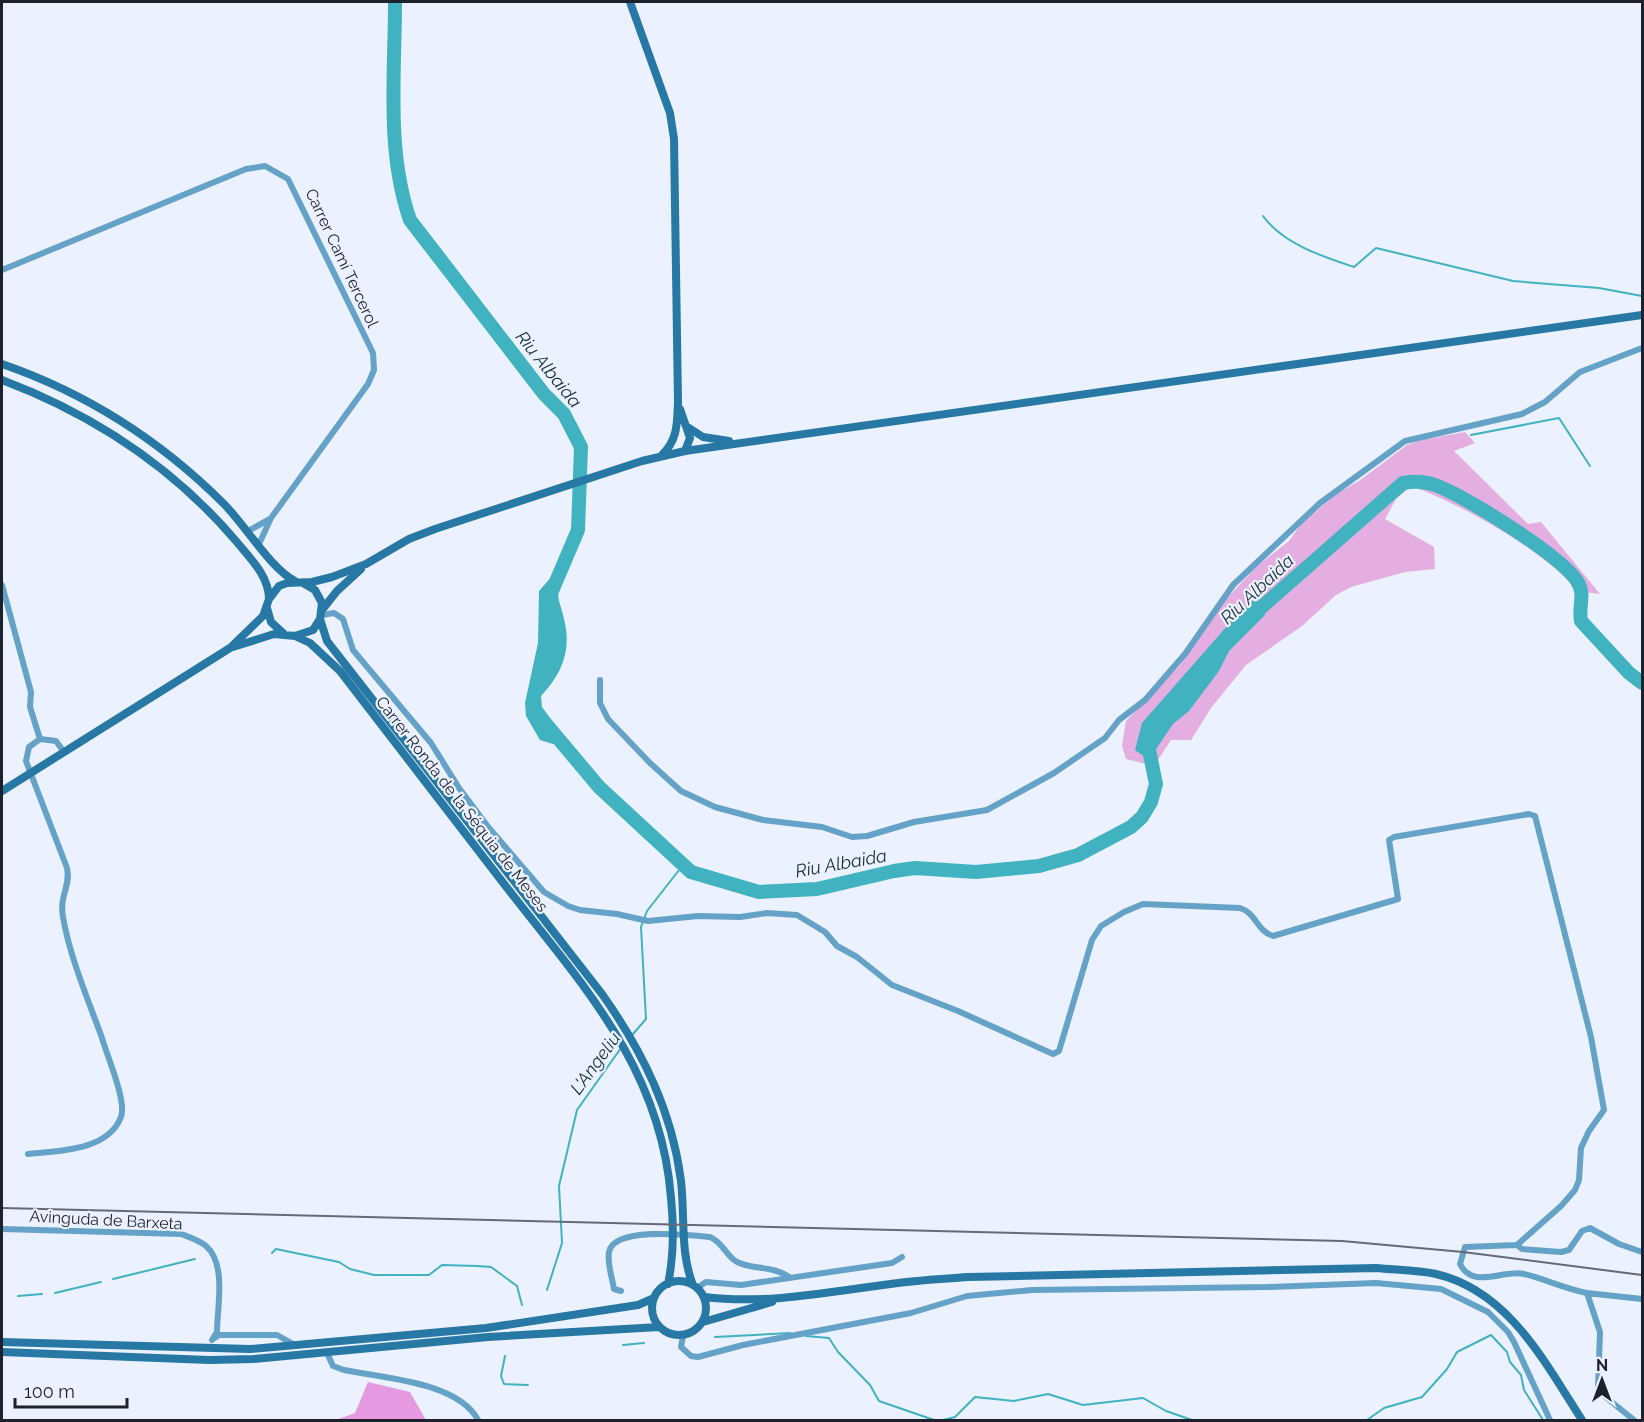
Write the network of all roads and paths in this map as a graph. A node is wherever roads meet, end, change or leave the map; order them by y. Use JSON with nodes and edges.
{"nodes":[{"id":1,"x":630,"y":2,"type":"edge"},
{"id":2,"x":2,"y":270,"type":"edge"},
{"id":3,"x":1642,"y":315,"type":"edge"},
{"id":4,"x":1642,"y":348,"type":"edge"},
{"id":5,"x":2,"y":364,"type":"edge"},
{"id":6,"x":2,"y":380,"type":"edge"},
{"id":7,"x":678,"y":402,"type":"junction"},
{"id":8,"x":686,"y":426,"type":"junction"},
{"id":9,"x":676,"y":436,"type":"junction"},
{"id":10,"x":744,"y":442,"type":"junction"},
{"id":11,"x":685,"y":450,"type":"junction"},
{"id":12,"x":661,"y":456,"type":"junction"},
{"id":13,"x":271,"y":518,"type":"junction"},
{"id":14,"x":248,"y":531,"type":"junction"},
{"id":15,"x":259,"y":544,"type":"junction"},
{"id":16,"x":366,"y":564,"type":"junction"},
{"id":17,"x":299,"y":582,"type":"junction"},
{"id":18,"x":2,"y":585,"type":"edge"},
{"id":19,"x":268,"y":603,"type":"junction"},
{"id":20,"x":321,"y":615,"type":"junction"},
{"id":21,"x":282,"y":633,"type":"junction"},
{"id":22,"x":295,"y":636,"type":"junction"},
{"id":23,"x":230,"y":648,"type":"junction"},
{"id":24,"x":600,"y":680,"type":"dead end"},
{"id":25,"x":40,"y":740,"type":"junction"},
{"id":26,"x":64,"y":752,"type":"junction"},
{"id":27,"x":30,"y":773,"type":"junction"},
{"id":28,"x":2,"y":791,"type":"edge"},
{"id":29,"x":28,"y":1154,"type":"dead end"},
{"id":30,"x":2,"y":1229,"type":"edge"},
{"id":31,"x":1517,"y":1245,"type":"junction"},
{"id":32,"x":1642,"y":1252,"type":"edge"},
{"id":33,"x":902,"y":1257,"type":"dead end"},
{"id":34,"x":789,"y":1277,"type":"junction"},
{"id":35,"x":668,"y":1284,"type":"junction"},
{"id":36,"x":695,"y":1287,"type":"junction"},
{"id":37,"x":621,"y":1291,"type":"dead end"},
{"id":38,"x":1587,"y":1293,"type":"junction"},
{"id":39,"x":704,"y":1297,"type":"junction"},
{"id":40,"x":654,"y":1298,"type":"junction"},
{"id":41,"x":789,"y":1298,"type":"junction"},
{"id":42,"x":1642,"y":1299,"type":"edge"},
{"id":43,"x":703,"y":1322,"type":"junction"},
{"id":44,"x":659,"y":1327,"type":"junction"},
{"id":45,"x":682,"y":1336,"type":"junction"},
{"id":46,"x":212,"y":1340,"type":"junction"},
{"id":47,"x":2,"y":1342,"type":"edge"},
{"id":48,"x":296,"y":1345,"type":"junction"},
{"id":49,"x":207,"y":1350,"type":"junction"},
{"id":50,"x":2,"y":1352,"type":"edge"},
{"id":51,"x":327,"y":1353,"type":"junction"},
{"id":52,"x":478,"y":1420,"type":"edge"},
{"id":53,"x":1550,"y":1420,"type":"edge"},
{"id":54,"x":1582,"y":1420,"type":"edge"},
{"id":55,"x":1634,"y":1420,"type":"edge"}],
"edges":[{"from":1,"to":7,"type":"main road"},
{"from":2,"to":13,"type":"street","name":"Carrer Camí Tercerol"},
{"from":3,"to":10,"type":"main road"},
{"from":4,"to":24,"type":"street"},
{"from":5,"to":14,"type":"main road"},
{"from":6,"to":19,"type":"main road"},
{"from":7,"to":8,"type":"main road"},
{"from":7,"to":9,"type":"main road"},
{"from":8,"to":10,"type":"main road"},
{"from":8,"to":11,"type":"main road"},
{"from":9,"to":11,"type":"main road"},
{"from":9,"to":12,"type":"main road"},
{"from":10,"to":11,"type":"main road"},
{"from":11,"to":12,"type":"main road"},
{"from":12,"to":16,"type":"main road"},
{"from":13,"to":14,"type":"street","name":"Carrer Camí Tercerol"},
{"from":13,"to":15,"type":"street","name":"Carrer Camí Tercerol"},
{"from":14,"to":15,"type":"main road"},
{"from":15,"to":17,"type":"main road"},
{"from":16,"to":17,"type":"main road"},
{"from":16,"to":20,"type":"main road"},
{"from":17,"to":19,"type":"main road"},
{"from":17,"to":20,"type":"main road"},
{"from":18,"to":25,"type":"street"},
{"from":19,"to":21,"type":"main road"},
{"from":19,"to":23,"type":"main road"},
{"from":20,"to":22,"type":"main road"},
{"from":20,"to":31,"type":"street"},
{"from":20,"to":36,"type":"main road","name":"Carrer Ronda de la Séquia de Meses"},
{"from":21,"to":22,"type":"main road"},
{"from":21,"to":23,"type":"main road"},
{"from":22,"to":35,"type":"main road","name":"Carrer Ronda de la Séquia de Meses"},
{"from":23,"to":26,"type":"main road"},
{"from":25,"to":26,"type":"street"},
{"from":25,"to":27,"type":"street"},
{"from":26,"to":27,"type":"main road"},
{"from":27,"to":28,"type":"main road"},
{"from":27,"to":29,"type":"street"},
{"from":30,"to":46,"type":"street","name":"Avinguda de Barxeta"},
{"from":31,"to":32,"type":"street"},
{"from":31,"to":38,"type":"street"},
{"from":33,"to":34,"type":"street"},
{"from":34,"to":36,"type":"street"},
{"from":34,"to":37,"type":"street"},
{"from":35,"to":36,"type":"main road"},
{"from":35,"to":40,"type":"main road"},
{"from":36,"to":39,"type":"main road"},
{"from":38,"to":42,"type":"street"},
{"from":38,"to":55,"type":"street"},
{"from":39,"to":41,"type":"main road"},
{"from":39,"to":43,"type":"main road"},
{"from":40,"to":44,"type":"main road"},
{"from":40,"to":48,"type":"main road"},
{"from":41,"to":43,"type":"main road"},
{"from":41,"to":54,"type":"main road"},
{"from":43,"to":45,"type":"main road"},
{"from":44,"to":45,"type":"main road"},
{"from":44,"to":51,"type":"main road"},
{"from":45,"to":53,"type":"street"},
{"from":46,"to":48,"type":"street"},
{"from":46,"to":49,"type":"street"},
{"from":47,"to":49,"type":"main road"},
{"from":48,"to":49,"type":"main road"},
{"from":50,"to":51,"type":"main road"},
{"from":51,"to":52,"type":"street"}]}
